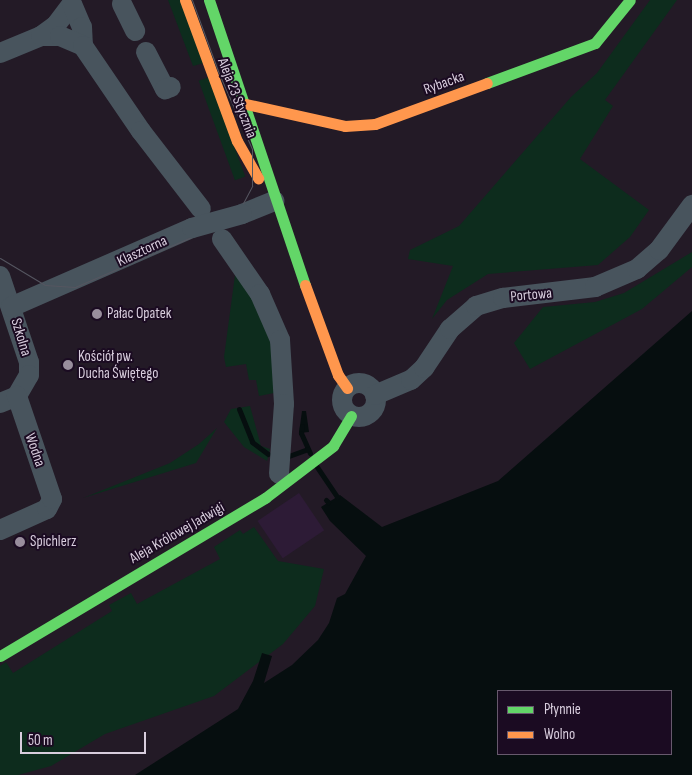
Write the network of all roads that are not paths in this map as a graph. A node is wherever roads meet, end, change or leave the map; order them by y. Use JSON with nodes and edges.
{"nodes":[{"id":1,"x":185,"y":0,"type":"edge"},
{"id":2,"x":209,"y":0,"type":"edge"},
{"id":3,"x":630,"y":0,"type":"edge"},
{"id":4,"x":74,"y":2,"type":"edge"},
{"id":5,"x":122,"y":4,"type":"dead end"},
{"id":6,"x":41,"y":36,"type":"junction"},
{"id":7,"x":83,"y":46,"type":"junction"},
{"id":8,"x":0,"y":53,"type":"edge"},
{"id":9,"x":171,"y":86,"type":"dead end"},
{"id":10,"x":246,"y":104,"type":"junction"},
{"id":11,"x":274,"y":201,"type":"junction"},
{"id":12,"x":692,"y":205,"type":"edge"},
{"id":13,"x":201,"y":209,"type":"dead end"},
{"id":14,"x":222,"y":239,"type":"dead end"},
{"id":15,"x":0,"y":276,"type":"edge"},
{"id":16,"x":12,"y":307,"type":"junction"},
{"id":17,"x":347,"y":388,"type":"junction"},
{"id":18,"x":375,"y":396,"type":"junction"},
{"id":19,"x":9,"y":400,"type":"edge"},
{"id":20,"x":351,"y":416,"type":"junction"},
{"id":21,"x":288,"y":474,"type":"junction"},
{"id":22,"x":0,"y":530,"type":"edge"},
{"id":23,"x":0,"y":656,"type":"edge"}],
"edges":[{"from":1,"to":11,"type":"street","name":"Aleja 23 Stycznia"},
{"from":2,"to":10,"type":"street","name":"Aleja 23 Stycznia"},
{"from":3,"to":10,"type":"street","name":"Rybacka"},
{"from":4,"to":6,"type":"street"},
{"from":4,"to":7,"type":"street"},
{"from":5,"to":9,"type":"street"},
{"from":6,"to":7,"type":"street"},
{"from":6,"to":8,"type":"street"},
{"from":7,"to":13,"type":"street"},
{"from":10,"to":11,"type":"street","name":"Aleja 23 Stycznia"},
{"from":11,"to":16,"type":"street","name":"Klasztorna","bridge":true},
{"from":11,"to":17,"type":"street","name":"Aleja 23 Stycznia"},
{"from":12,"to":18,"type":"street","name":"Portowa"},
{"from":14,"to":21,"type":"street"},
{"from":15,"to":16,"type":"street","name":"Szkolna"},
{"from":16,"to":19,"type":"street","name":"Szkolna"},
{"from":17,"to":18,"type":"street"},
{"from":17,"to":20,"type":"street"},
{"from":18,"to":20,"type":"street"},
{"from":19,"to":22,"type":"street","name":"Wodna"},
{"from":20,"to":21,"type":"street","name":"Aleja Królowej Jadwigi"},
{"from":21,"to":23,"type":"street","name":"Aleja Królowej Jadwigi"}]}
